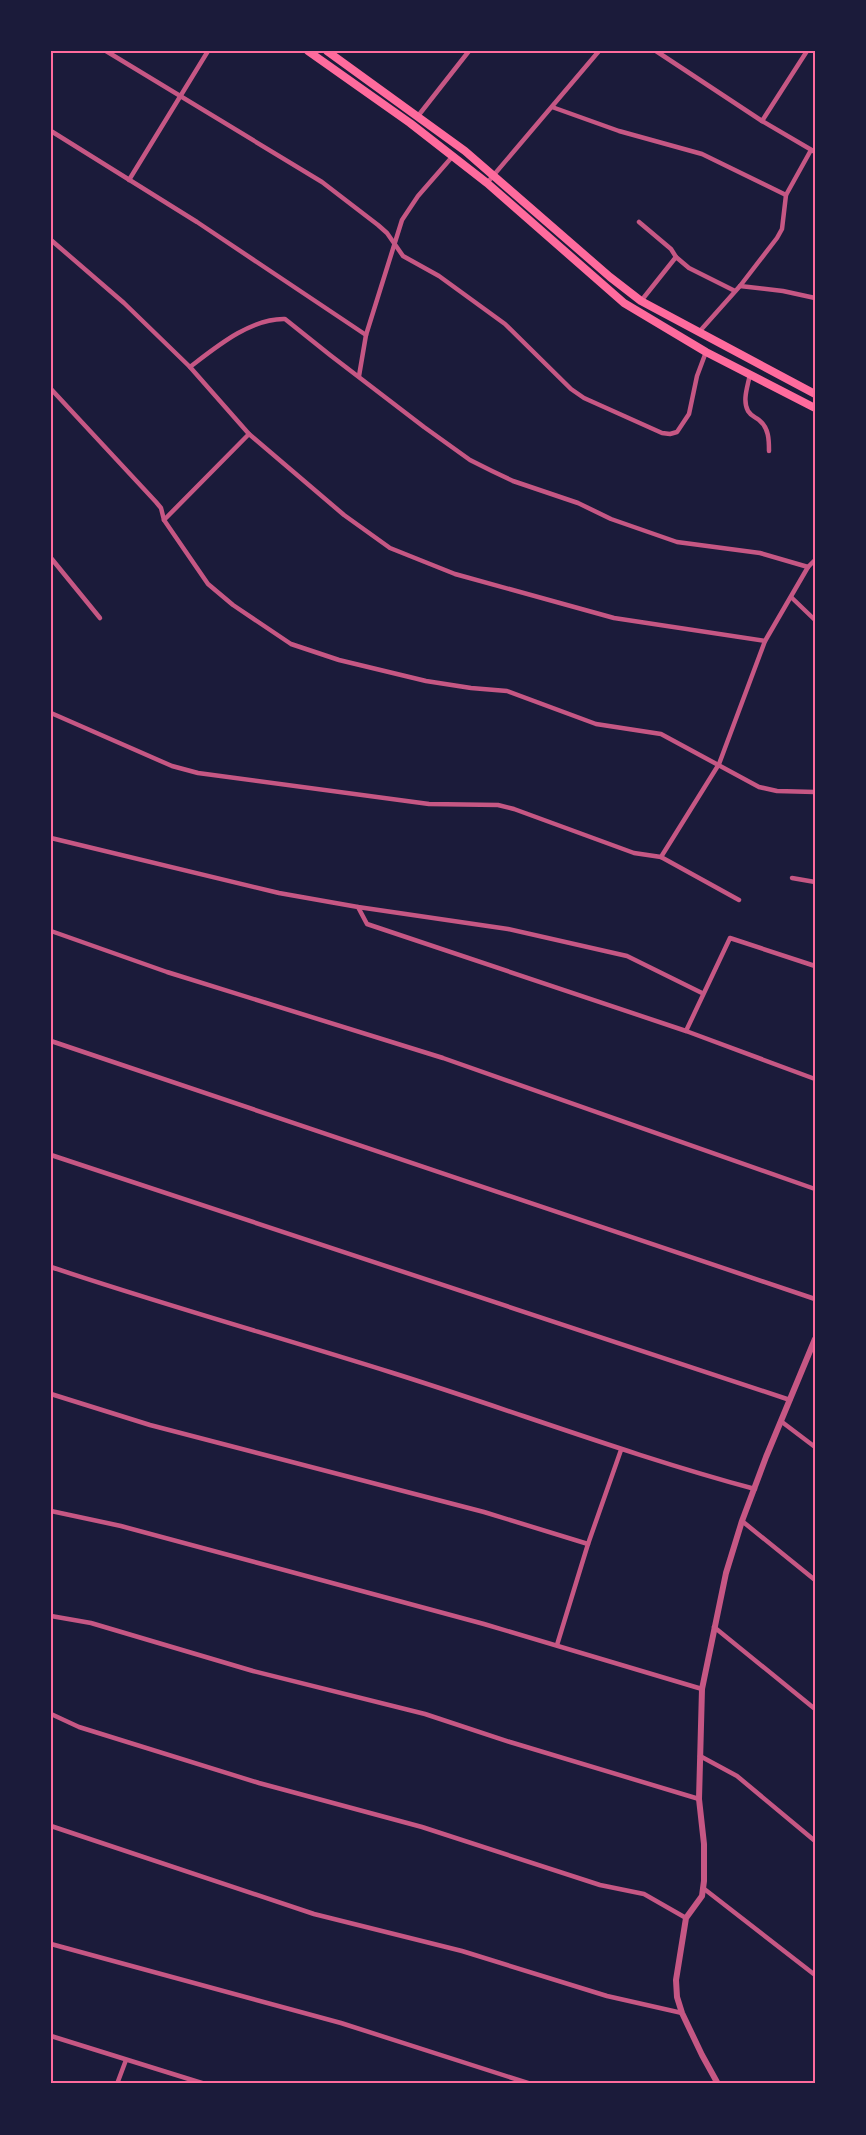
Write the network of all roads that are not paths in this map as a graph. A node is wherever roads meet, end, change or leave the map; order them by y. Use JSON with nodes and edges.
{"nodes":[{"id":1,"x":106,"y":51,"type":"edge"},
{"id":2,"x":208,"y":51,"type":"edge"},
{"id":3,"x":308,"y":51,"type":"edge"},
{"id":4,"x":327,"y":51,"type":"edge"},
{"id":5,"x":470,"y":51,"type":"edge"},
{"id":6,"x":600,"y":51,"type":"edge"},
{"id":7,"x":656,"y":51,"type":"edge"},
{"id":8,"x":807,"y":51,"type":"edge"},
{"id":9,"x":181,"y":95,"type":"junction"},
{"id":10,"x":552,"y":107,"type":"junction"},
{"id":11,"x":417,"y":116,"type":"junction"},
{"id":12,"x":762,"y":121,"type":"junction"},
{"id":13,"x":51,"y":130,"type":"edge"},
{"id":14,"x":813,"y":151,"type":"edge"},
{"id":15,"x":452,"y":157,"type":"junction"},
{"id":16,"x":494,"y":176,"type":"junction"},
{"id":17,"x":129,"y":180,"type":"junction"},
{"id":18,"x":487,"y":183,"type":"junction"},
{"id":19,"x":786,"y":195,"type":"junction"},
{"id":20,"x":639,"y":222,"type":"dead end"},
{"id":21,"x":51,"y":240,"type":"edge"},
{"id":22,"x":396,"y":244,"type":"junction"},
{"id":23,"x":676,"y":257,"type":"junction"},
{"id":24,"x":740,"y":286,"type":"junction"},
{"id":25,"x":735,"y":291,"type":"junction"},
{"id":26,"x":815,"y":298,"type":"edge"},
{"id":27,"x":641,"y":301,"type":"junction"},
{"id":28,"x":699,"y":332,"type":"junction"},
{"id":29,"x":366,"y":335,"type":"junction"},
{"id":30,"x":706,"y":352,"type":"junction"},
{"id":31,"x":190,"y":367,"type":"junction"},
{"id":32,"x":750,"y":374,"type":"junction"},
{"id":33,"x":359,"y":376,"type":"junction"},
{"id":34,"x":51,"y":389,"type":"edge"},
{"id":35,"x":815,"y":394,"type":"edge"},
{"id":36,"x":815,"y":408,"type":"edge"},
{"id":37,"x":249,"y":434,"type":"junction"},
{"id":38,"x":769,"y":451,"type":"dead end"},
{"id":39,"x":164,"y":520,"type":"junction"},
{"id":40,"x":51,"y":558,"type":"edge"},
{"id":41,"x":815,"y":560,"type":"edge"},
{"id":42,"x":808,"y":567,"type":"junction"},
{"id":43,"x":791,"y":597,"type":"junction"},
{"id":44,"x":100,"y":618,"type":"dead end"},
{"id":45,"x":815,"y":620,"type":"edge"},
{"id":46,"x":765,"y":641,"type":"junction"},
{"id":47,"x":51,"y":714,"type":"edge"},
{"id":48,"x":719,"y":764,"type":"junction"},
{"id":49,"x":815,"y":792,"type":"edge"},
{"id":50,"x":51,"y":838,"type":"edge"},
{"id":51,"x":661,"y":857,"type":"junction"},
{"id":52,"x":792,"y":878,"type":"dead end"},
{"id":53,"x":815,"y":882,"type":"edge"},
{"id":54,"x":739,"y":900,"type":"dead end"},
{"id":55,"x":358,"y":907,"type":"junction"},
{"id":56,"x":51,"y":931,"type":"edge"},
{"id":57,"x":815,"y":966,"type":"edge"},
{"id":58,"x":702,"y":993,"type":"junction"},
{"id":59,"x":686,"y":1031,"type":"junction"},
{"id":60,"x":51,"y":1041,"type":"edge"},
{"id":61,"x":815,"y":1079,"type":"edge"},
{"id":62,"x":51,"y":1155,"type":"edge"},
{"id":63,"x":815,"y":1189,"type":"edge"},
{"id":64,"x":51,"y":1267,"type":"edge"},
{"id":65,"x":815,"y":1299,"type":"edge"},
{"id":66,"x":815,"y":1339,"type":"edge"},
{"id":67,"x":51,"y":1394,"type":"edge"},
{"id":68,"x":790,"y":1400,"type":"junction"},
{"id":69,"x":782,"y":1422,"type":"junction"},
{"id":70,"x":815,"y":1448,"type":"edge"},
{"id":71,"x":621,"y":1450,"type":"junction"},
{"id":72,"x":755,"y":1489,"type":"junction"},
{"id":73,"x":51,"y":1511,"type":"edge"},
{"id":74,"x":742,"y":1521,"type":"junction"},
{"id":75,"x":588,"y":1544,"type":"junction"},
{"id":76,"x":815,"y":1580,"type":"edge"},
{"id":77,"x":51,"y":1616,"type":"edge"},
{"id":78,"x":714,"y":1627,"type":"junction"},
{"id":79,"x":557,"y":1645,"type":"junction"},
{"id":80,"x":702,"y":1689,"type":"junction"},
{"id":81,"x":815,"y":1709,"type":"edge"},
{"id":82,"x":51,"y":1714,"type":"edge"},
{"id":83,"x":700,"y":1755,"type":"junction"},
{"id":84,"x":699,"y":1799,"type":"junction"},
{"id":85,"x":51,"y":1826,"type":"edge"},
{"id":86,"x":815,"y":1841,"type":"edge"},
{"id":87,"x":703,"y":1888,"type":"junction"},
{"id":88,"x":686,"y":1918,"type":"junction"},
{"id":89,"x":51,"y":1944,"type":"edge"},
{"id":90,"x":815,"y":1975,"type":"edge"},
{"id":91,"x":682,"y":2013,"type":"junction"},
{"id":92,"x":51,"y":2036,"type":"edge"},
{"id":93,"x":126,"y":2060,"type":"junction"},
{"id":94,"x":117,"y":2084,"type":"edge"},
{"id":95,"x":205,"y":2084,"type":"edge"},
{"id":96,"x":531,"y":2084,"type":"edge"},
{"id":97,"x":718,"y":2084,"type":"edge"}],
"edges":[{"from":1,"to":9,"type":"street"},
{"from":2,"to":9,"type":"street"},
{"from":3,"to":15,"type":"main road"},
{"from":4,"to":11,"type":"main road"},
{"from":5,"to":11,"type":"street"},
{"from":6,"to":10,"type":"street"},
{"from":7,"to":12,"type":"street"},
{"from":8,"to":12,"type":"street"},
{"from":9,"to":17,"type":"street"},
{"from":9,"to":22,"type":"street"},
{"from":10,"to":16,"type":"street"},
{"from":10,"to":19,"type":"street"},
{"from":11,"to":16,"type":"main road"},
{"from":12,"to":14,"type":"street"},
{"from":13,"to":17,"type":"street"},
{"from":14,"to":19,"type":"street"},
{"from":15,"to":18,"type":"main road"},
{"from":15,"to":22,"type":"street"},
{"from":16,"to":18,"type":"street"},
{"from":16,"to":27,"type":"main road"},
{"from":17,"to":29,"type":"street"},
{"from":18,"to":30,"type":"main road"},
{"from":19,"to":24,"type":"street"},
{"from":20,"to":23,"type":"street"},
{"from":21,"to":31,"type":"street"},
{"from":22,"to":29,"type":"street"},
{"from":22,"to":30,"type":"street"},
{"from":23,"to":25,"type":"street"},
{"from":23,"to":27,"type":"street"},
{"from":24,"to":25,"type":"street"},
{"from":24,"to":26,"type":"street"},
{"from":25,"to":28,"type":"street"},
{"from":27,"to":28,"type":"main road"},
{"from":28,"to":35,"type":"main road"},
{"from":29,"to":33,"type":"street"},
{"from":30,"to":32,"type":"main road"},
{"from":31,"to":33,"type":"street"},
{"from":31,"to":37,"type":"street"},
{"from":32,"to":36,"type":"main road"},
{"from":32,"to":38,"type":"street"},
{"from":33,"to":42,"type":"street"},
{"from":34,"to":39,"type":"street"},
{"from":37,"to":39,"type":"street"},
{"from":37,"to":46,"type":"street"},
{"from":39,"to":48,"type":"street"},
{"from":40,"to":44,"type":"street"},
{"from":41,"to":42,"type":"street"},
{"from":42,"to":43,"type":"street"},
{"from":43,"to":45,"type":"street"},
{"from":43,"to":46,"type":"street"},
{"from":46,"to":48,"type":"street"},
{"from":47,"to":51,"type":"street"},
{"from":48,"to":49,"type":"street"},
{"from":48,"to":51,"type":"street"},
{"from":50,"to":55,"type":"street"},
{"from":51,"to":54,"type":"street"},
{"from":52,"to":53,"type":"street"},
{"from":55,"to":58,"type":"street"},
{"from":55,"to":59,"type":"street"},
{"from":56,"to":63,"type":"street"},
{"from":57,"to":58,"type":"street"},
{"from":58,"to":59,"type":"street"},
{"from":59,"to":61,"type":"street"},
{"from":60,"to":65,"type":"street"},
{"from":62,"to":68,"type":"street"},
{"from":64,"to":71,"type":"street"},
{"from":66,"to":68,"type":"street"},
{"from":67,"to":75,"type":"street"},
{"from":68,"to":69,"type":"street"},
{"from":69,"to":70,"type":"street"},
{"from":69,"to":72,"type":"street"},
{"from":71,"to":72,"type":"street"},
{"from":71,"to":75,"type":"street"},
{"from":72,"to":74,"type":"street"},
{"from":73,"to":79,"type":"street"},
{"from":74,"to":76,"type":"street"},
{"from":74,"to":78,"type":"street"},
{"from":75,"to":79,"type":"street"},
{"from":77,"to":84,"type":"street"},
{"from":78,"to":80,"type":"street"},
{"from":78,"to":81,"type":"street"},
{"from":79,"to":80,"type":"street"},
{"from":80,"to":83,"type":"street"},
{"from":82,"to":88,"type":"street"},
{"from":83,"to":84,"type":"street"},
{"from":83,"to":86,"type":"street"},
{"from":84,"to":87,"type":"street"},
{"from":85,"to":91,"type":"street"},
{"from":87,"to":88,"type":"street"},
{"from":87,"to":90,"type":"street"},
{"from":88,"to":91,"type":"street"},
{"from":89,"to":96,"type":"street"},
{"from":91,"to":97,"type":"street"},
{"from":92,"to":93,"type":"street"},
{"from":93,"to":94,"type":"street"},
{"from":93,"to":95,"type":"street"}]}
